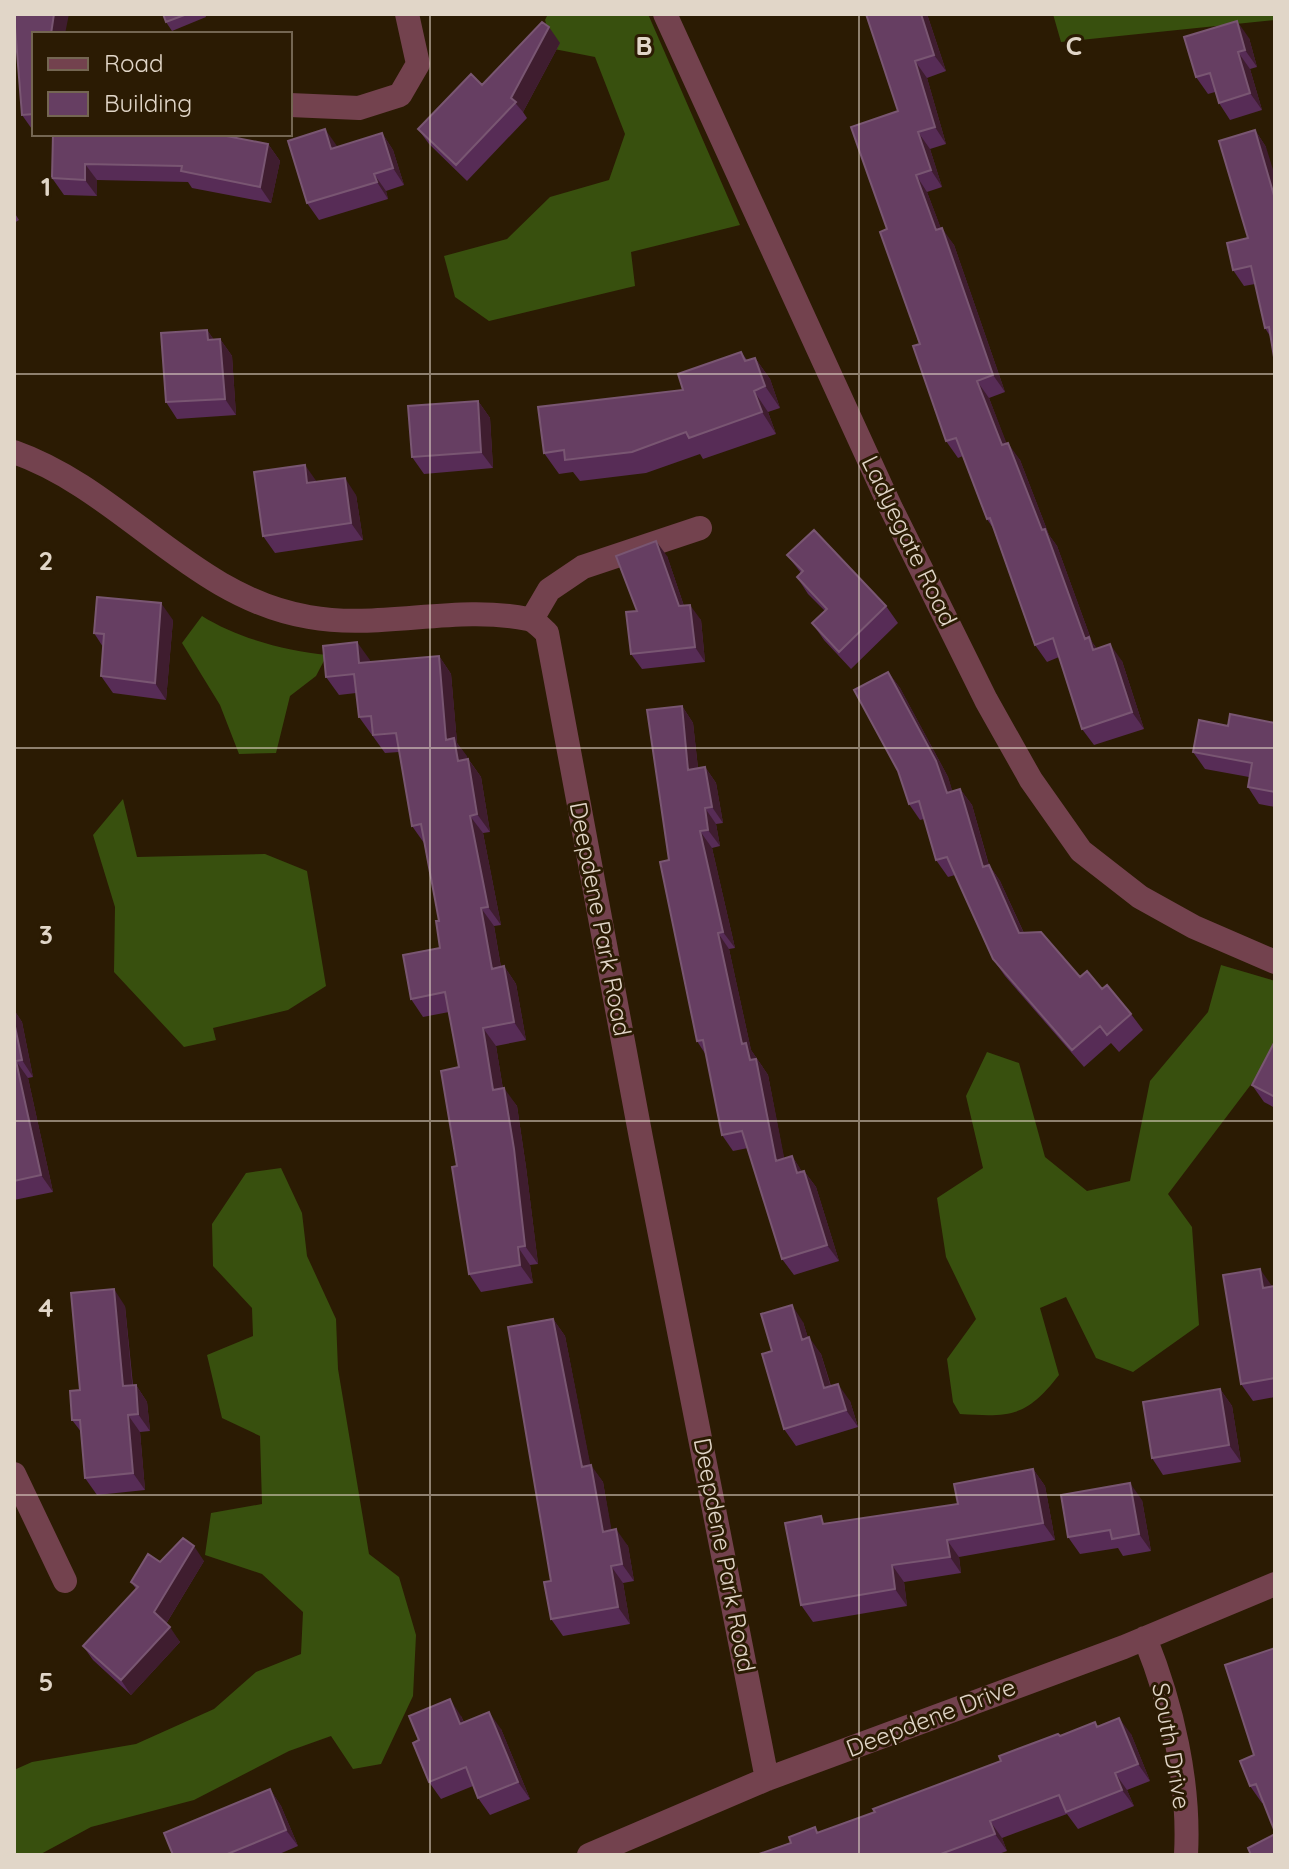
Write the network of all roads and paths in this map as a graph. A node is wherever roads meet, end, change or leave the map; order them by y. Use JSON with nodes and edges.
{"nodes":[{"id":1,"x":407,"y":14,"type":"edge"},
{"id":2,"x":665,"y":14,"type":"edge"},
{"id":3,"x":292,"y":105,"type":"edge"},
{"id":4,"x":14,"y":452,"type":"edge"},
{"id":5,"x":700,"y":528,"type":"dead end"},
{"id":6,"x":532,"y":619,"type":"junction"},
{"id":7,"x":1275,"y":962,"type":"edge"},
{"id":8,"x":14,"y":1474,"type":"edge"},
{"id":9,"x":65,"y":1581,"type":"dead end"},
{"id":10,"x":1275,"y":1584,"type":"edge"},
{"id":11,"x":1145,"y":1638,"type":"junction"},
{"id":12,"x":767,"y":1779,"type":"junction"},
{"id":13,"x":589,"y":1855,"type":"edge"},
{"id":14,"x":1186,"y":1855,"type":"edge"}],
"edges":[{"from":1,"to":3,"type":"street"},
{"from":2,"to":7,"type":"street","name":"Ladyegate Road"},
{"from":4,"to":6,"type":"street"},
{"from":5,"to":6,"type":"street"},
{"from":6,"to":12,"type":"street","name":"Deepdene Park Road"},
{"from":8,"to":9,"type":"street"},
{"from":10,"to":11,"type":"street","name":"Deepdene Drive"},
{"from":11,"to":12,"type":"street","name":"Deepdene Drive"},
{"from":11,"to":14,"type":"street","name":"South Drive"},
{"from":12,"to":13,"type":"street","name":"Deepdene Drive"}]}
